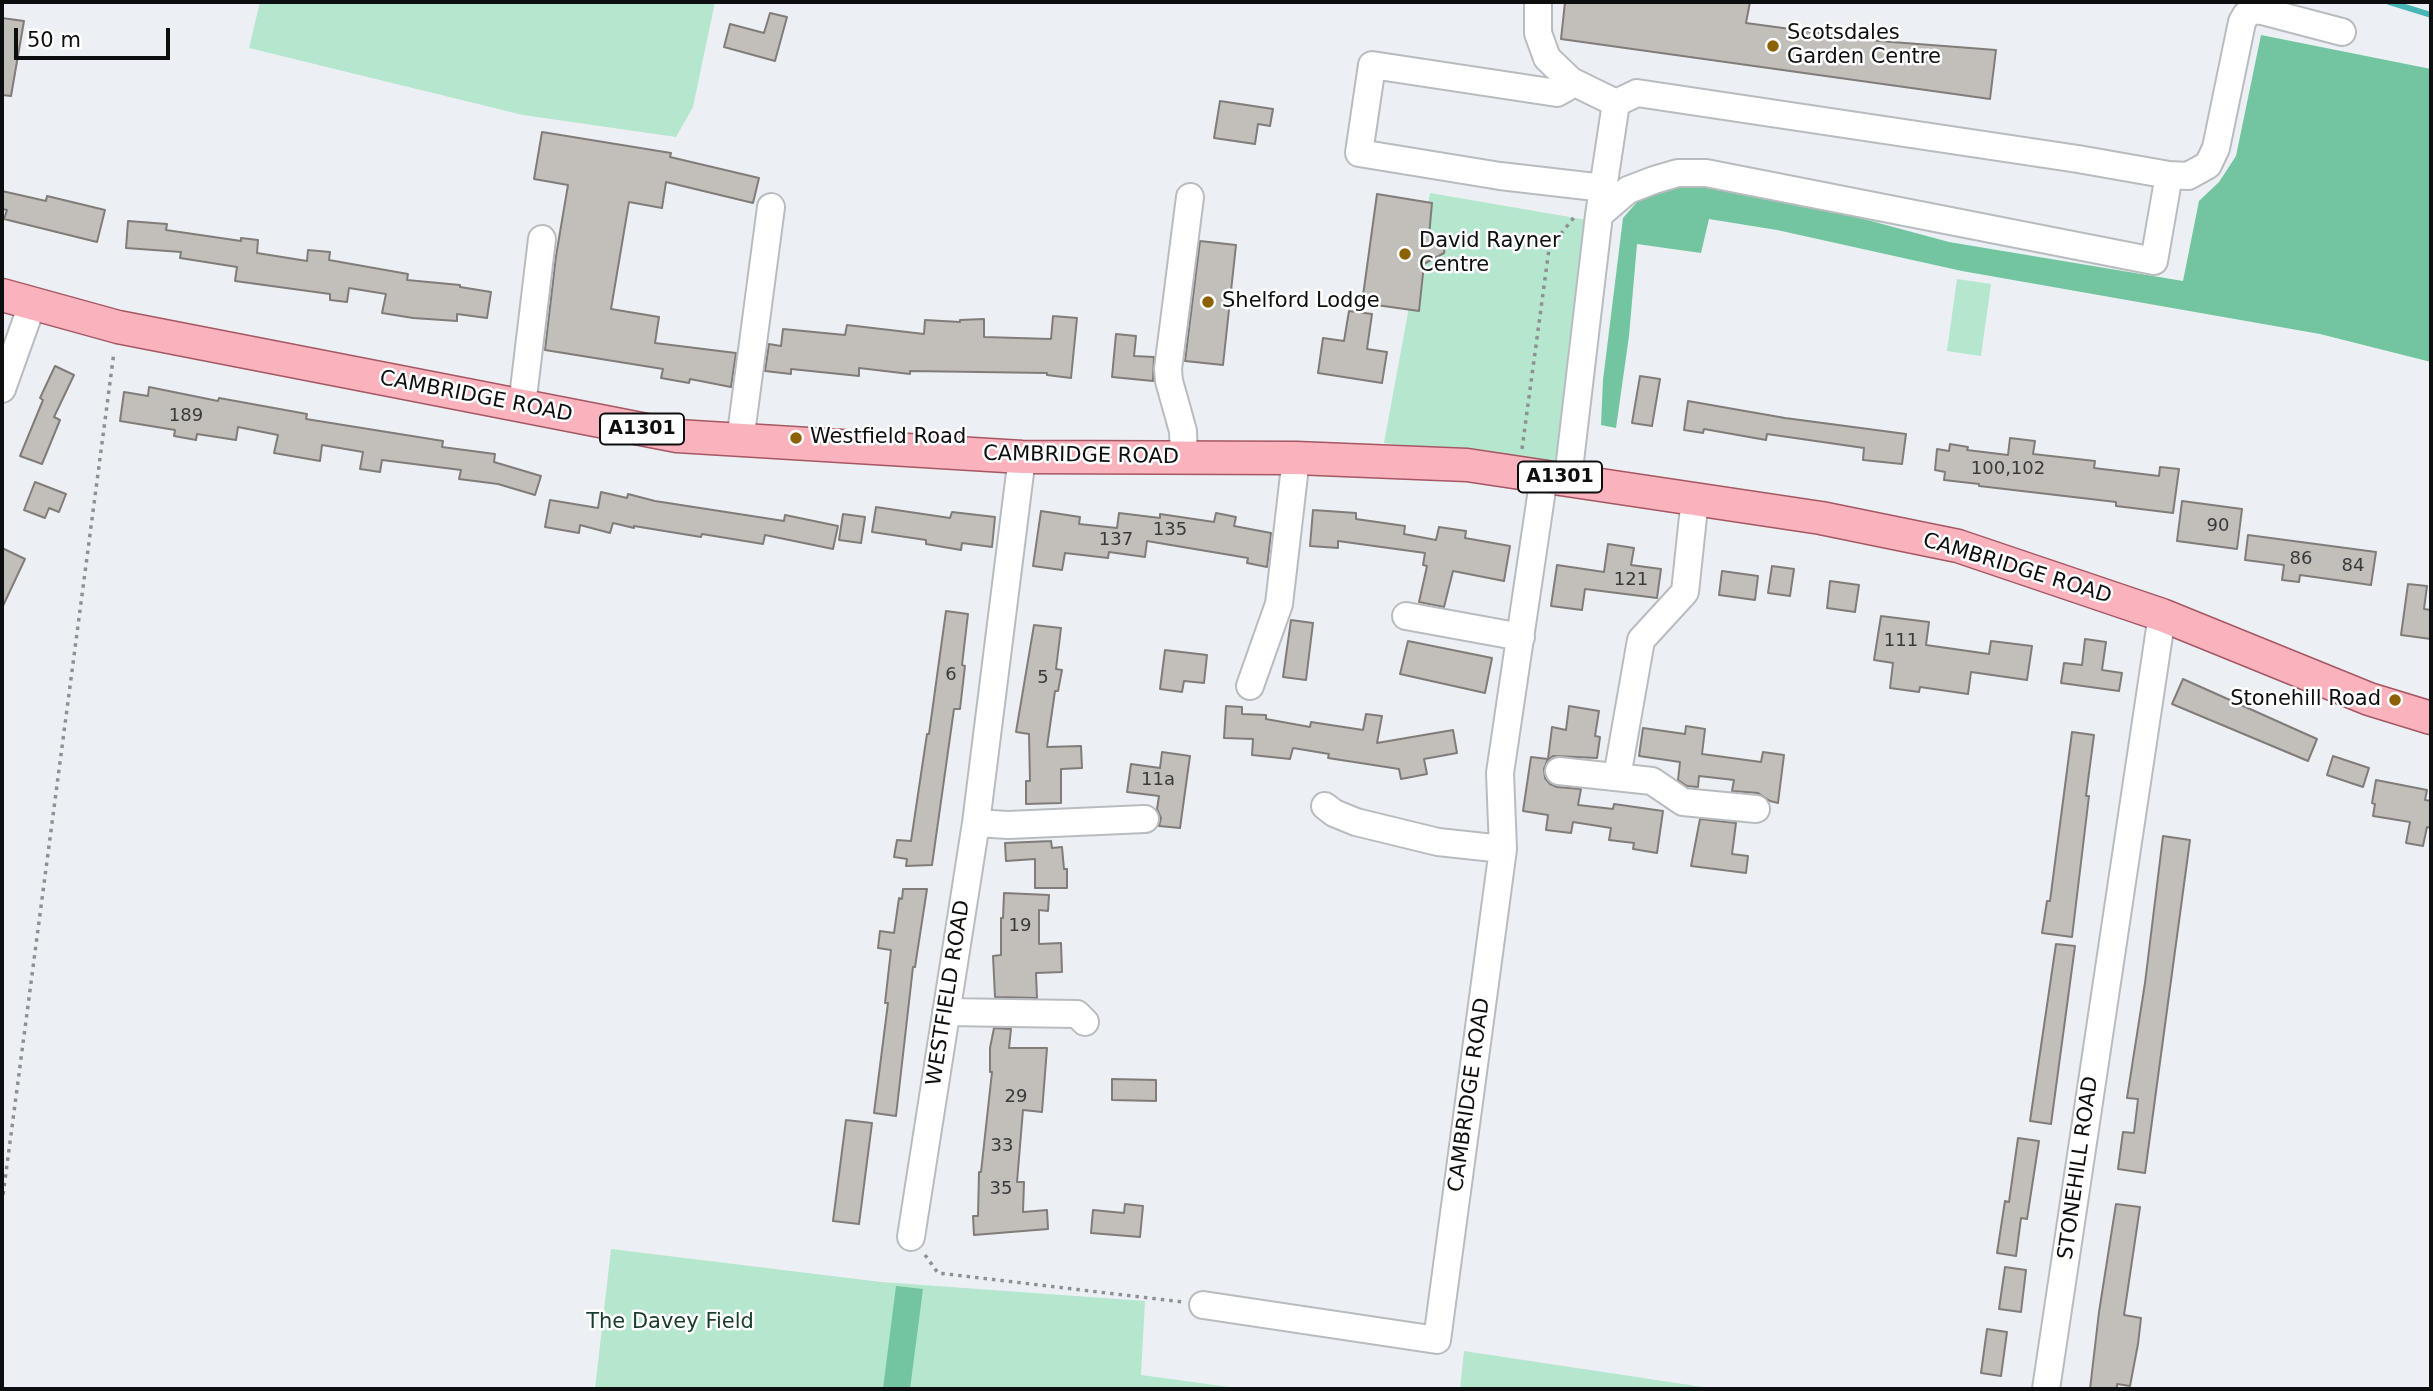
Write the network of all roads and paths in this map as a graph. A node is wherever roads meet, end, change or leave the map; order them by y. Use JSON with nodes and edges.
{"nodes":[{"id":1,"x":1538,"y":2,"type":"edge"},
{"id":2,"x":2245,"y":8,"type":"edge"},
{"id":3,"x":2342,"y":32,"type":"dead end"},
{"id":4,"x":1571,"y":81,"type":"junction"},
{"id":5,"x":1616,"y":103,"type":"junction"},
{"id":6,"x":2169,"y":175,"type":"junction"},
{"id":7,"x":1594,"y":187,"type":"junction"},
{"id":8,"x":1190,"y":197,"type":"dead end"},
{"id":9,"x":771,"y":207,"type":"dead end"},
{"id":10,"x":1599,"y":215,"type":"junction"},
{"id":11,"x":542,"y":239,"type":"dead end"},
{"id":12,"x":2,"y":295,"type":"edge"},
{"id":13,"x":32,"y":305,"type":"junction"},
{"id":14,"x":118,"y":327,"type":"junction"},
{"id":15,"x":2,"y":389,"type":"edge"},
{"id":16,"x":523,"y":406,"type":"junction"},
{"id":17,"x":740,"y":441,"type":"junction"},
{"id":18,"x":1022,"y":457,"type":"junction"},
{"id":19,"x":1184,"y":457,"type":"junction"},
{"id":20,"x":1296,"y":458,"type":"junction"},
{"id":21,"x":1544,"y":475,"type":"junction"},
{"id":22,"x":1695,"y":498,"type":"junction"},
{"id":23,"x":2161,"y":615,"type":"junction"},
{"id":24,"x":1406,"y":616,"type":"dead end"},
{"id":25,"x":1521,"y":637,"type":"junction"},
{"id":26,"x":1250,"y":686,"type":"dead end"},
{"id":27,"x":2431,"y":718,"type":"edge"},
{"id":28,"x":1559,"y":771,"type":"dead end"},
{"id":29,"x":1616,"y":777,"type":"junction"},
{"id":30,"x":1325,"y":806,"type":"dead end"},
{"id":31,"x":1756,"y":809,"type":"dead end"},
{"id":32,"x":1144,"y":819,"type":"dead end"},
{"id":33,"x":976,"y":823,"type":"junction"},
{"id":34,"x":1503,"y":849,"type":"junction"},
{"id":35,"x":946,"y":1012,"type":"junction"},
{"id":36,"x":1084,"y":1022,"type":"dead end"},
{"id":37,"x":2,"y":1203,"type":"edge"},
{"id":38,"x":911,"y":1237,"type":"joint"},
{"id":39,"x":1203,"y":1304,"type":"joint"},
{"id":40,"x":2046,"y":1389,"type":"edge"}],
"edges":[{"from":1,"to":4,"type":"street"},
{"from":2,"to":3,"type":"street"},
{"from":2,"to":6,"type":"street"},
{"from":4,"to":5,"type":"street"},
{"from":4,"to":7,"type":"street"},
{"from":5,"to":6,"type":"street"},
{"from":5,"to":7,"type":"street"},
{"from":6,"to":10,"type":"street"},
{"from":7,"to":10,"type":"street"},
{"from":7,"to":21,"type":"path"},
{"from":8,"to":19,"type":"street"},
{"from":9,"to":17,"type":"street"},
{"from":10,"to":21,"type":"street"},
{"from":11,"to":16,"type":"street"},
{"from":12,"to":13,"type":"main road","name":"CAMBRIDGE ROAD","number":"A1301"},
{"from":13,"to":14,"type":"main road","name":"CAMBRIDGE ROAD","number":"A1301"},
{"from":13,"to":15,"type":"street"},
{"from":14,"to":16,"type":"main road","name":"CAMBRIDGE ROAD","number":"A1301"},
{"from":14,"to":37,"type":"path"},
{"from":16,"to":17,"type":"main road","name":"CAMBRIDGE ROAD","number":"A1301"},
{"from":17,"to":18,"type":"main road","name":"CAMBRIDGE ROAD","number":"A1301"},
{"from":18,"to":19,"type":"main road","name":"CAMBRIDGE ROAD","number":"A1301"},
{"from":18,"to":33,"type":"street","name":"WESTFIELD ROAD"},
{"from":19,"to":20,"type":"main road","name":"CAMBRIDGE ROAD","number":"A1301"},
{"from":20,"to":21,"type":"main road","name":"CAMBRIDGE ROAD","number":"A1301"},
{"from":20,"to":26,"type":"street"},
{"from":21,"to":22,"type":"main road","name":"CAMBRIDGE ROAD","number":"A1301"},
{"from":21,"to":25,"type":"street","name":"CAMBRIDGE ROAD"},
{"from":22,"to":23,"type":"main road","name":"CAMBRIDGE ROAD","number":"A1301"},
{"from":22,"to":29,"type":"street"},
{"from":23,"to":27,"type":"main road","name":"CAMBRIDGE ROAD","number":"A1301"},
{"from":23,"to":40,"type":"street","name":"STONEHILL ROAD"},
{"from":24,"to":25,"type":"street"},
{"from":25,"to":34,"type":"street","name":"CAMBRIDGE ROAD"},
{"from":28,"to":29,"type":"street"},
{"from":29,"to":31,"type":"street"},
{"from":30,"to":34,"type":"street"},
{"from":32,"to":33,"type":"street"},
{"from":33,"to":35,"type":"street","name":"WESTFIELD ROAD"},
{"from":34,"to":39,"type":"street","name":"CAMBRIDGE ROAD"},
{"from":35,"to":36,"type":"street"},
{"from":35,"to":38,"type":"street","name":"WESTFIELD ROAD"},
{"from":38,"to":39,"type":"path"}]}
